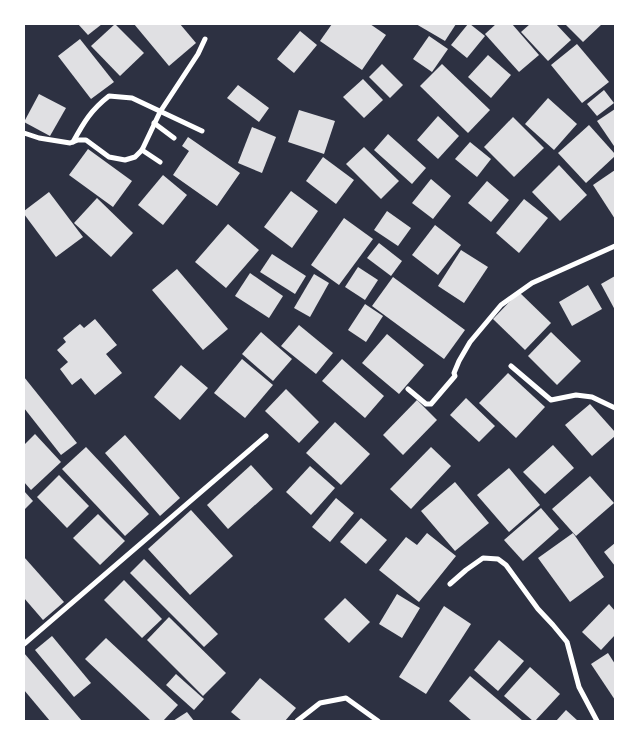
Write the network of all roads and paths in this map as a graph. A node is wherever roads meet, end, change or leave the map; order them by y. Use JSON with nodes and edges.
{"nodes":[{"id":1,"x":205,"y":39,"type":"dead end"},
{"id":2,"x":160,"y":112,"type":"junction"},
{"id":3,"x":154,"y":123,"type":"junction"},
{"id":4,"x":202,"y":131,"type":"dead end"},
{"id":5,"x":24,"y":133,"type":"edge"},
{"id":6,"x":174,"y":138,"type":"dead end"},
{"id":7,"x":74,"y":142,"type":"junction"},
{"id":8,"x":142,"y":150,"type":"junction"},
{"id":9,"x":160,"y":162,"type":"dead end"},
{"id":10,"x":615,"y":246,"type":"edge"},
{"id":11,"x":511,"y":366,"type":"dead end"},
{"id":12,"x":408,"y":389,"type":"dead end"},
{"id":13,"x":615,"y":408,"type":"edge"},
{"id":14,"x":266,"y":436,"type":"dead end"},
{"id":15,"x":450,"y":584,"type":"dead end"},
{"id":16,"x":24,"y":644,"type":"edge"},
{"id":17,"x":298,"y":721,"type":"edge"},
{"id":18,"x":378,"y":721,"type":"edge"},
{"id":19,"x":597,"y":721,"type":"edge"}],
"edges":[{"from":1,"to":2,"type":"street"},
{"from":2,"to":3,"type":"street"},
{"from":2,"to":4,"type":"street"},
{"from":2,"to":7,"type":"street"},
{"from":3,"to":6,"type":"street"},
{"from":3,"to":8,"type":"street"},
{"from":5,"to":7,"type":"street"},
{"from":7,"to":8,"type":"street"},
{"from":8,"to":9,"type":"street"},
{"from":10,"to":12,"type":"street"},
{"from":11,"to":13,"type":"street"},
{"from":14,"to":16,"type":"street"},
{"from":15,"to":19,"type":"street"},
{"from":17,"to":18,"type":"street"}]}
